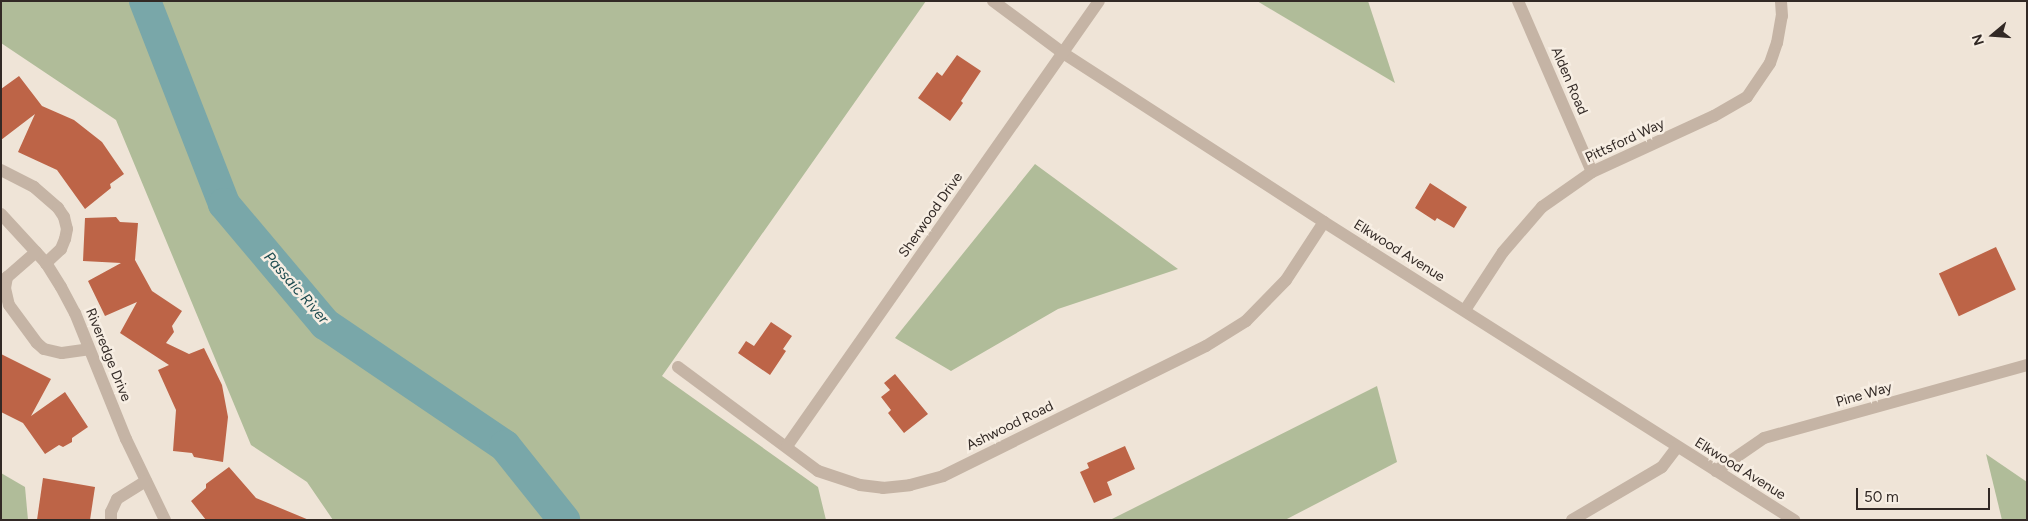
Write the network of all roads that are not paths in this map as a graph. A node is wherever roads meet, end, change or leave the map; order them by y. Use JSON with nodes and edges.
{"nodes":[{"id":1,"x":992,"y":1,"type":"edge"},
{"id":2,"x":1099,"y":1,"type":"edge"},
{"id":3,"x":1518,"y":1,"type":"edge"},
{"id":4,"x":1781,"y":1,"type":"edge"},
{"id":5,"x":1063,"y":53,"type":"junction"},
{"id":6,"x":1,"y":170,"type":"edge"},
{"id":7,"x":1592,"y":172,"type":"junction"},
{"id":8,"x":1,"y":214,"type":"edge"},
{"id":9,"x":1324,"y":222,"type":"junction"},
{"id":10,"x":36,"y":252,"type":"junction"},
{"id":11,"x":46,"y":263,"type":"junction"},
{"id":12,"x":1464,"y":310,"type":"junction"},
{"id":13,"x":89,"y":349,"type":"junction"},
{"id":14,"x":2027,"y":365,"type":"edge"},
{"id":15,"x":678,"y":367,"type":"dead end"},
{"id":16,"x":787,"y":446,"type":"junction"},
{"id":17,"x":1677,"y":447,"type":"junction"},
{"id":18,"x":1716,"y":471,"type":"junction"},
{"id":19,"x":146,"y":481,"type":"junction"},
{"id":20,"x":111,"y":520,"type":"edge"},
{"id":21,"x":165,"y":520,"type":"edge"},
{"id":22,"x":1572,"y":520,"type":"edge"},
{"id":23,"x":1794,"y":520,"type":"edge"}],
"edges":[{"from":1,"to":5,"type":"street","name":"Elkwood Avenue"},
{"from":2,"to":5,"type":"street","name":"Sherwood Drive"},
{"from":3,"to":7,"type":"street","name":"Alden Road"},
{"from":4,"to":7,"type":"street","name":"Pittsford Way"},
{"from":5,"to":9,"type":"street","name":"Elkwood Avenue"},
{"from":5,"to":16,"type":"street","name":"Sherwood Drive"},
{"from":6,"to":11,"type":"street"},
{"from":7,"to":12,"type":"street","name":"Pittsford Way"},
{"from":8,"to":10,"type":"street","name":"Riveredge Drive"},
{"from":9,"to":12,"type":"street","name":"Elkwood Avenue"},
{"from":9,"to":16,"type":"street","name":"Ashwood Road"},
{"from":10,"to":11,"type":"street","name":"Riveredge Drive"},
{"from":10,"to":13,"type":"street"},
{"from":11,"to":13,"type":"street","name":"Riveredge Drive"},
{"from":12,"to":17,"type":"street","name":"Elkwood Avenue"},
{"from":13,"to":19,"type":"street","name":"Riveredge Drive"},
{"from":14,"to":18,"type":"street","name":"Pine Way"},
{"from":15,"to":16,"type":"street","name":"Ashwood Road"},
{"from":17,"to":18,"type":"street","name":"Elkwood Avenue"},
{"from":17,"to":22,"type":"street"},
{"from":18,"to":23,"type":"street","name":"Elkwood Avenue"},
{"from":19,"to":20,"type":"street"},
{"from":19,"to":21,"type":"street","name":"Riveredge Drive"}]}
